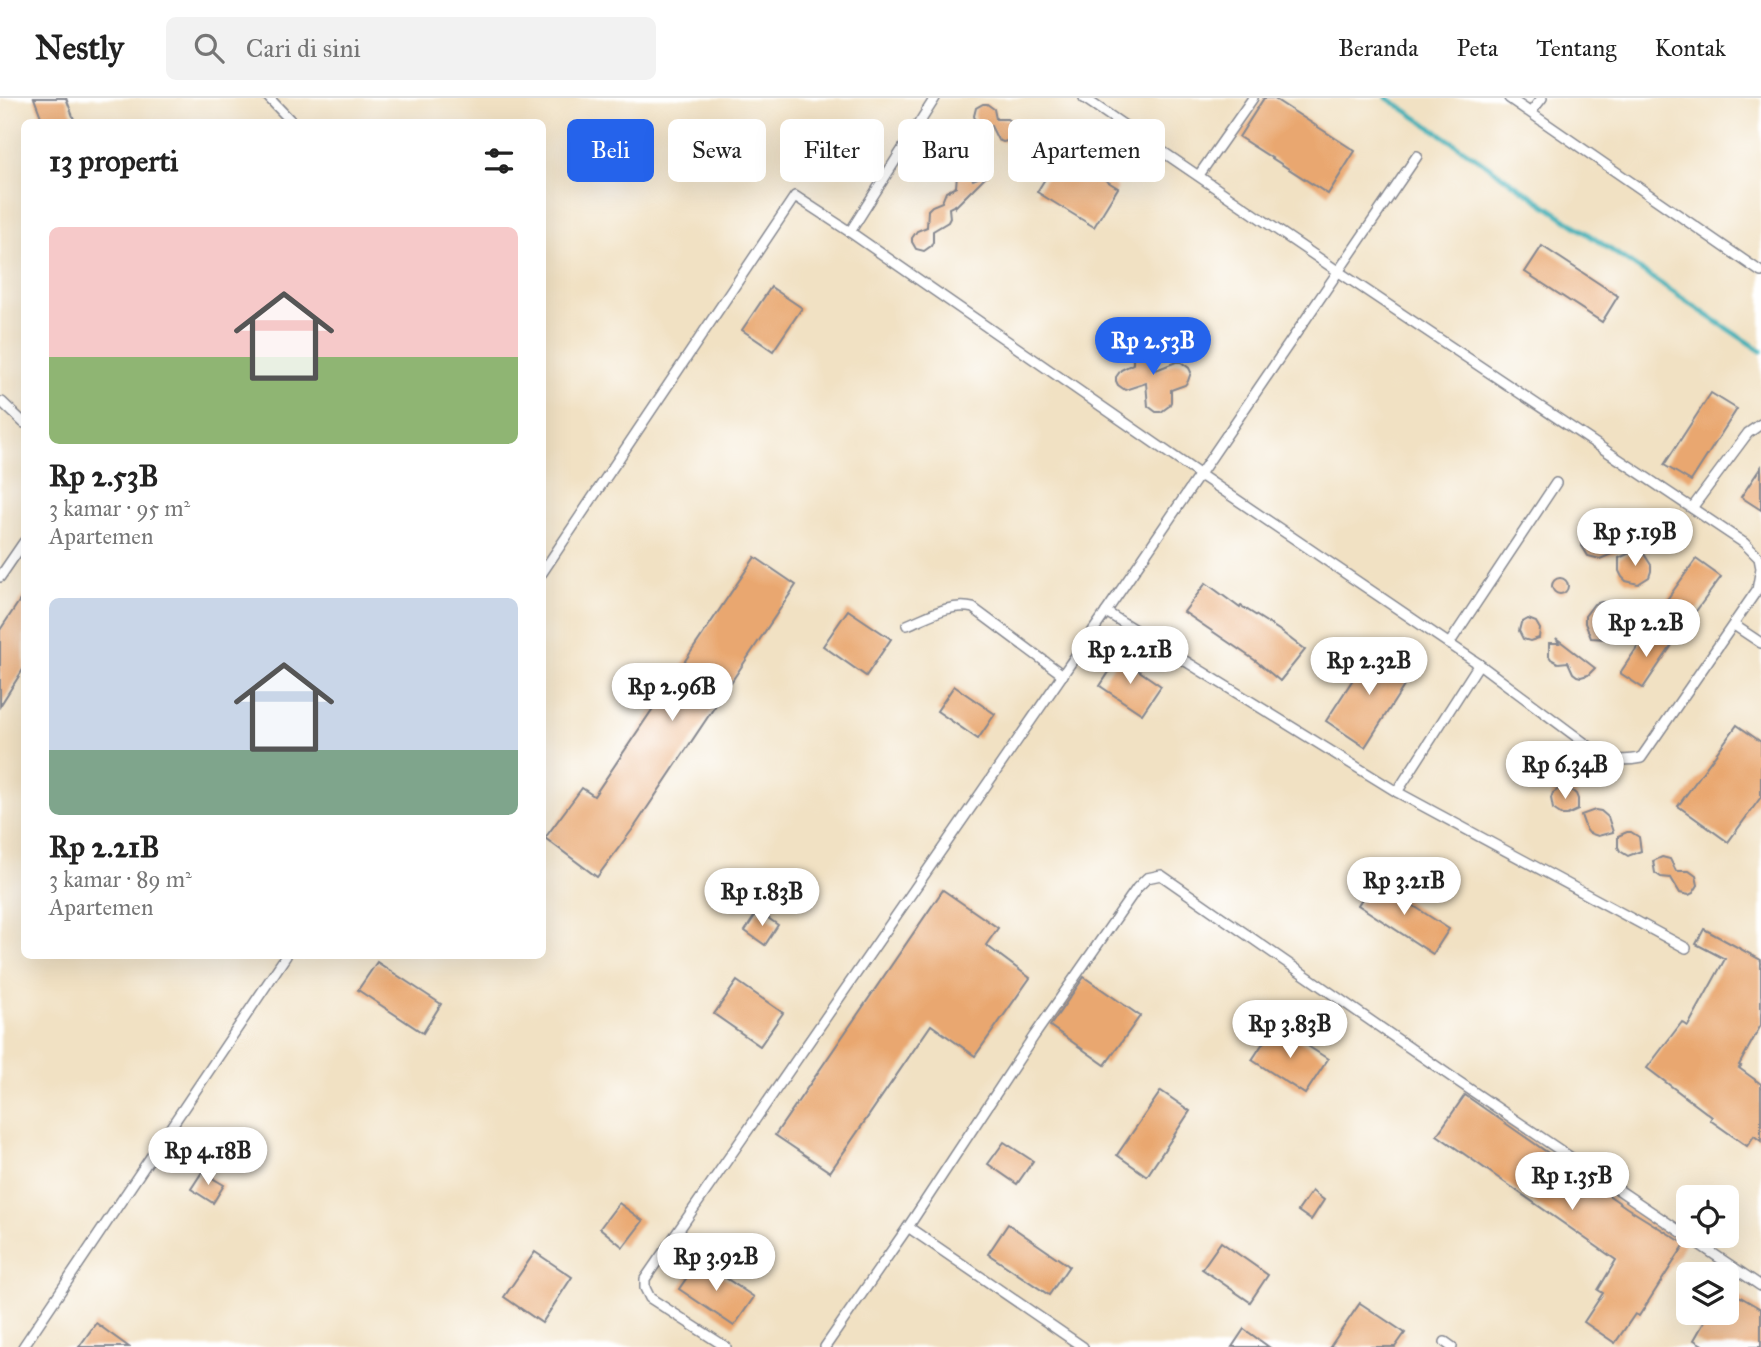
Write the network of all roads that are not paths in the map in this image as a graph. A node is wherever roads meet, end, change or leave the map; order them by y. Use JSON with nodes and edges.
{"nodes":[{"id":1,"x":269,"y":98,"type":"edge"},
{"id":2,"x":935,"y":98,"type":"edge"},
{"id":3,"x":1084,"y":98,"type":"edge"},
{"id":4,"x":1253,"y":98,"type":"edge"},
{"id":5,"x":1509,"y":98,"type":"edge"},
{"id":6,"x":1542,"y":98,"type":"edge"},
{"id":7,"x":1531,"y":112,"type":"junction"},
{"id":8,"x":289,"y":119,"type":"edge"},
{"id":9,"x":1417,"y":156,"type":"dead end"},
{"id":10,"x":1199,"y":175,"type":"junction"},
{"id":11,"x":849,"y":232,"type":"junction"},
{"id":12,"x":1339,"y":272,"type":"junction"},
{"id":13,"x":1761,"y":272,"type":"edge"},
{"id":14,"x":1,"y":402,"type":"edge"},
{"id":15,"x":21,"y":420,"type":"edge"},
{"id":16,"x":1761,"y":424,"type":"edge"},
{"id":17,"x":1199,"y":474,"type":"junction"},
{"id":18,"x":1556,"y":482,"type":"dead end"},
{"id":19,"x":1692,"y":508,"type":"junction"},
{"id":20,"x":21,"y":546,"type":"edge"},
{"id":21,"x":546,"y":567,"type":"edge"},
{"id":22,"x":0,"y":577,"type":"edge"},
{"id":23,"x":1759,"y":587,"type":"edge"},
{"id":24,"x":1106,"y":612,"type":"junction"},
{"id":25,"x":907,"y":625,"type":"dead end"},
{"id":26,"x":1734,"y":625,"type":"junction"},
{"id":27,"x":1761,"y":643,"type":"edge"},
{"id":28,"x":1449,"y":644,"type":"junction"},
{"id":29,"x":1479,"y":664,"type":"junction"},
{"id":30,"x":1063,"y":675,"type":"junction"},
{"id":31,"x":1397,"y":792,"type":"junction"},
{"id":32,"x":1686,"y":948,"type":"dead end"},
{"id":33,"x":284,"y":959,"type":"edge"},
{"id":34,"x":908,"y":1227,"type":"junction"},
{"id":35,"x":1761,"y":1286,"type":"edge"},
{"id":36,"x":23,"y":1347,"type":"edge"},
{"id":37,"x":726,"y":1347,"type":"edge"},
{"id":38,"x":825,"y":1347,"type":"edge"},
{"id":39,"x":1083,"y":1347,"type":"edge"}],
"edges":[{"from":1,"to":8,"type":"lane"},
{"from":2,"to":11,"type":"lane"},
{"from":3,"to":10,"type":"lane"},
{"from":4,"to":10,"type":"lane"},
{"from":5,"to":7,"type":"lane"},
{"from":6,"to":7,"type":"lane"},
{"from":7,"to":13,"type":"lane"},
{"from":9,"to":12,"type":"lane"},
{"from":10,"to":12,"type":"lane"},
{"from":11,"to":17,"type":"lane"},
{"from":11,"to":21,"type":"lane"},
{"from":12,"to":17,"type":"lane"},
{"from":12,"to":19,"type":"lane"},
{"from":14,"to":15,"type":"lane"},
{"from":16,"to":19,"type":"lane"},
{"from":17,"to":24,"type":"lane"},
{"from":17,"to":28,"type":"lane"},
{"from":18,"to":28,"type":"lane"},
{"from":19,"to":23,"type":"lane"},
{"from":20,"to":22,"type":"lane"},
{"from":23,"to":26,"type":"lane"},
{"from":24,"to":30,"type":"lane"},
{"from":24,"to":31,"type":"lane"},
{"from":25,"to":30,"type":"lane"},
{"from":26,"to":27,"type":"lane"},
{"from":26,"to":29,"type":"lane"},
{"from":28,"to":29,"type":"lane"},
{"from":29,"to":31,"type":"lane"},
{"from":30,"to":37,"type":"lane"},
{"from":31,"to":32,"type":"lane"},
{"from":33,"to":36,"type":"lane"},
{"from":34,"to":35,"type":"lane"},
{"from":34,"to":38,"type":"lane"},
{"from":34,"to":39,"type":"lane"}]}
